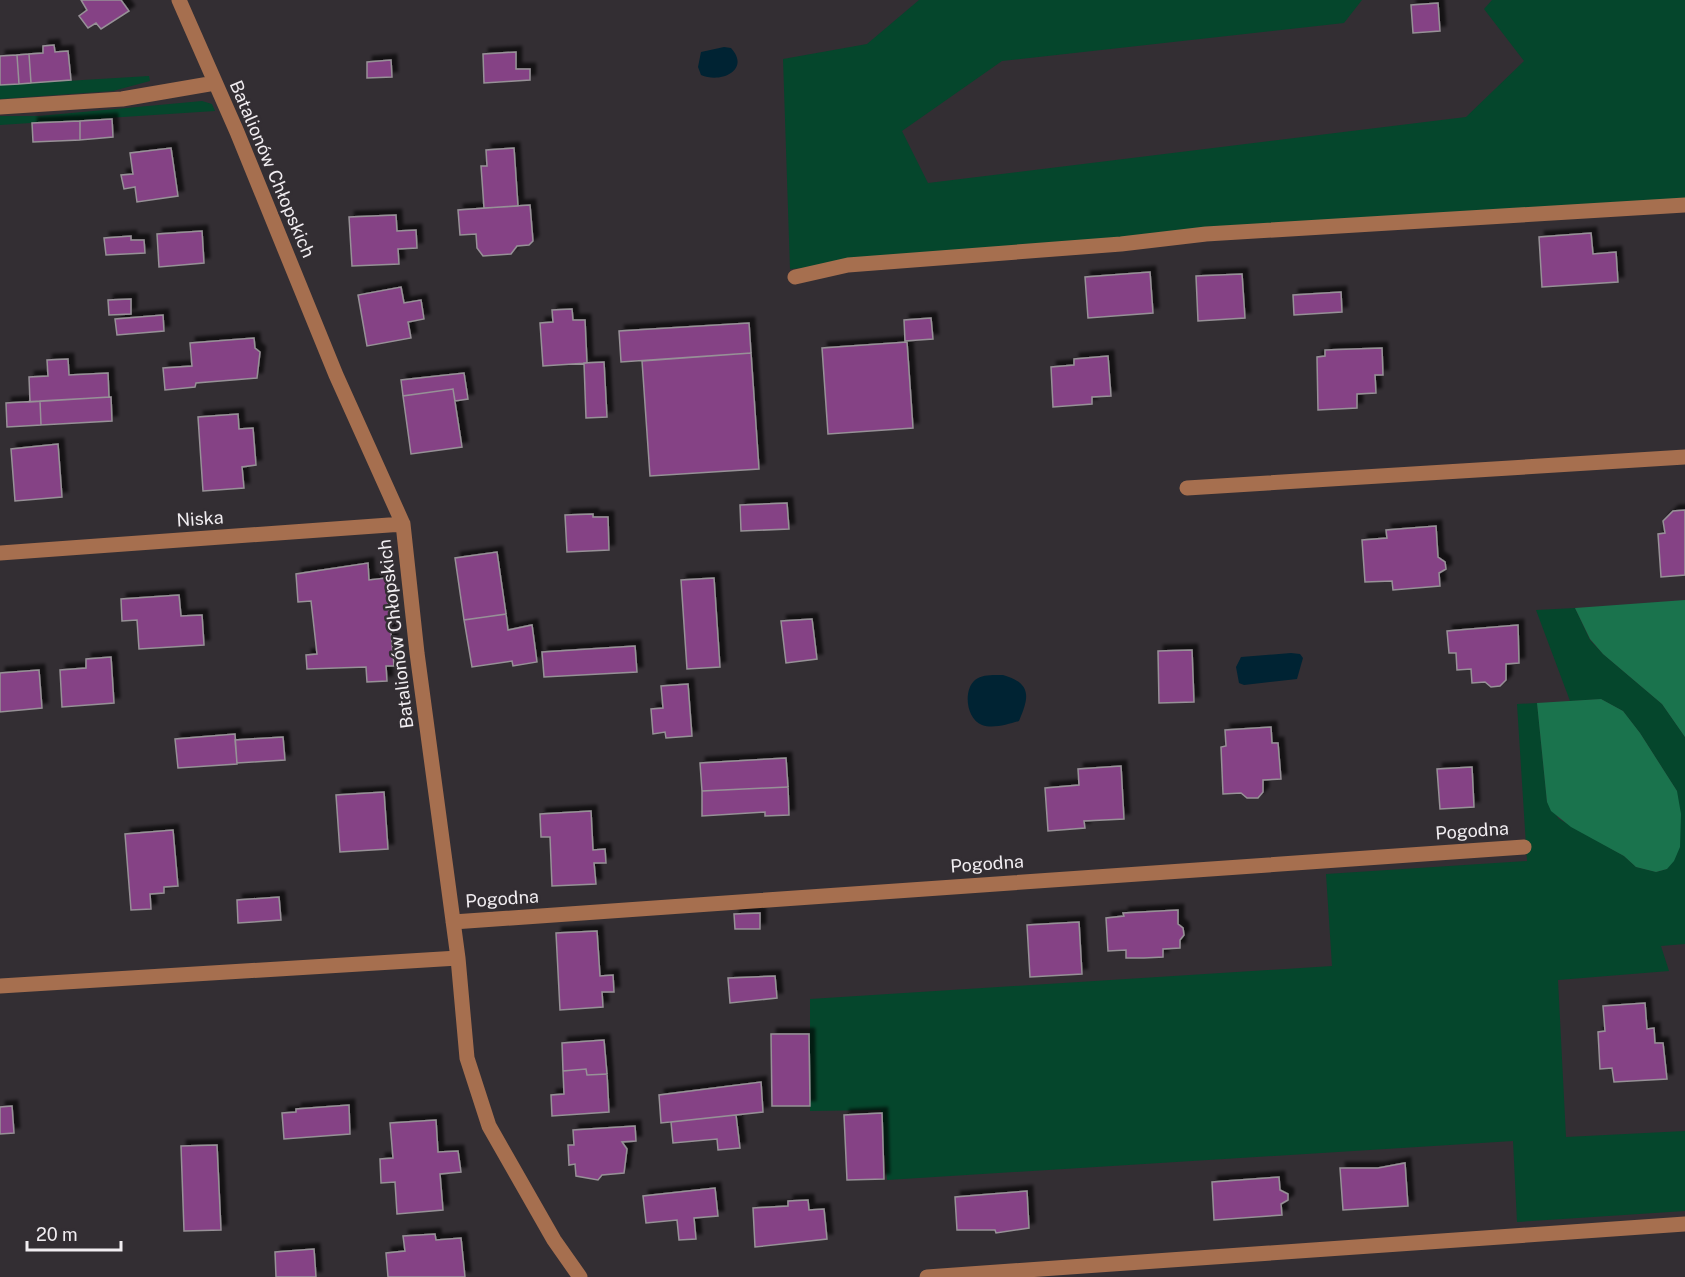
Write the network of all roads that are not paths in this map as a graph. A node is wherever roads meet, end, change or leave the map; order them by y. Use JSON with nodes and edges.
{"nodes":[{"id":1,"x":179,"y":0,"type":"edge"},
{"id":2,"x":215,"y":83,"type":"junction"},
{"id":3,"x":0,"y":107,"type":"edge"},
{"id":4,"x":1685,"y":205,"type":"edge"},
{"id":5,"x":795,"y":277,"type":"dead end"},
{"id":6,"x":1685,"y":457,"type":"edge"},
{"id":7,"x":1187,"y":488,"type":"dead end"},
{"id":8,"x":403,"y":524,"type":"junction"},
{"id":9,"x":0,"y":552,"type":"edge"},
{"id":10,"x":1524,"y":848,"type":"dead end"},
{"id":11,"x":453,"y":922,"type":"junction"},
{"id":12,"x":458,"y":958,"type":"junction"},
{"id":13,"x":0,"y":986,"type":"edge"},
{"id":14,"x":1685,"y":1224,"type":"edge"},
{"id":15,"x":580,"y":1277,"type":"edge"},
{"id":16,"x":927,"y":1277,"type":"edge"}],
"edges":[{"from":1,"to":2,"type":"street","name":"Batalionów Chłopskich"},
{"from":2,"to":3,"type":"street"},
{"from":2,"to":8,"type":"street","name":"Batalionów Chłopskich"},
{"from":4,"to":5,"type":"street"},
{"from":6,"to":7,"type":"street"},
{"from":8,"to":9,"type":"street","name":"Niska"},
{"from":8,"to":11,"type":"street","name":"Batalionów Chłopskich"},
{"from":10,"to":11,"type":"street","name":"Pogodna"},
{"from":11,"to":12,"type":"street","name":"Batalionów Chłopskich"},
{"from":12,"to":13,"type":"street"},
{"from":12,"to":15,"type":"street","name":"Batalionów Chłopskich"},
{"from":14,"to":16,"type":"street"}]}
